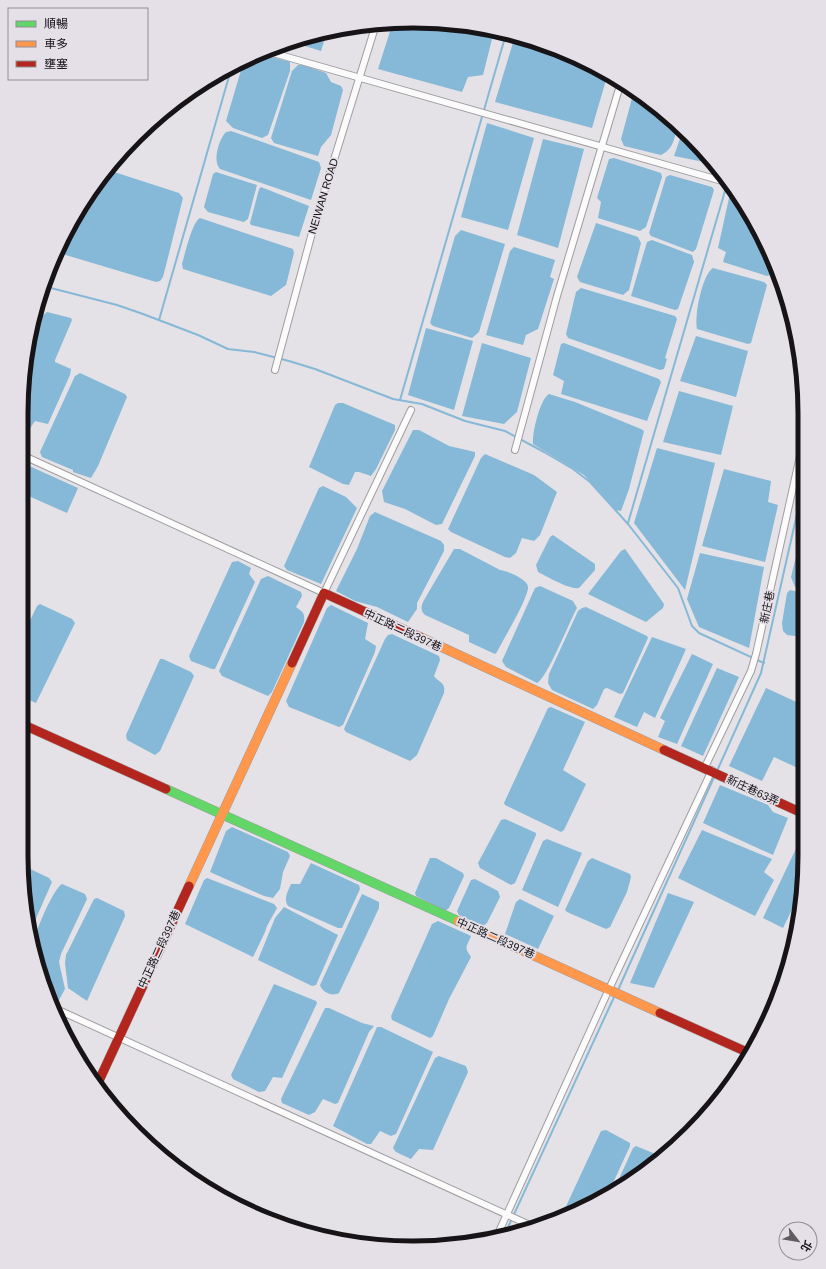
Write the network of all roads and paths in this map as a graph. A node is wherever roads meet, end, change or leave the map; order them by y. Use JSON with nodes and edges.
{"nodes":[{"id":1,"x":374,"y":30,"type":"edge"},
{"id":2,"x":275,"y":54,"type":"edge"},
{"id":3,"x":360,"y":78,"type":"junction"},
{"id":4,"x":619,"y":88,"type":"edge"},
{"id":5,"x":603,"y":146,"type":"junction"},
{"id":6,"x":719,"y":180,"type":"edge"},
{"id":7,"x":275,"y":370,"type":"dead end"},
{"id":8,"x":411,"y":410,"type":"dead end"},
{"id":9,"x":515,"y":450,"type":"dead end"},
{"id":10,"x":28,"y":458,"type":"edge"},
{"id":11,"x":798,"y":465,"type":"edge"},
{"id":12,"x":324,"y":593,"type":"junction"},
{"id":13,"x":28,"y":727,"type":"edge"},
{"id":14,"x":709,"y":768,"type":"junction"},
{"id":15,"x":798,"y":810,"type":"edge"},
{"id":16,"x":221,"y":814,"type":"junction"},
{"id":17,"x":609,"y":989,"type":"junction"},
{"id":18,"x":61,"y":1011,"type":"edge"},
{"id":19,"x":119,"y":1038,"type":"junction"},
{"id":20,"x":744,"y":1051,"type":"edge"},
{"id":21,"x":100,"y":1079,"type":"edge"},
{"id":22,"x":507,"y":1214,"type":"junction"},
{"id":23,"x":527,"y":1224,"type":"edge"},
{"id":24,"x":498,"y":1232,"type":"edge"}],
"edges":[{"from":1,"to":3,"type":"street","name":"NEIWAN ROAD"},
{"from":2,"to":3,"type":"street"},
{"from":3,"to":5,"type":"street"},
{"from":3,"to":7,"type":"street","name":"NEIWAN ROAD"},
{"from":4,"to":5,"type":"street"},
{"from":5,"to":6,"type":"street"},
{"from":5,"to":9,"type":"street"},
{"from":8,"to":12,"type":"street"},
{"from":10,"to":12,"type":"street"},
{"from":11,"to":14,"type":"street","name":"新庄巷"},
{"from":12,"to":14,"type":"street","name":"中正路二段397巷"},
{"from":12,"to":16,"type":"street","name":"中正路二段397巷"},
{"from":13,"to":16,"type":"street","name":"中正路二段397巷"},
{"from":14,"to":15,"type":"street","name":"新庄巷63弄"},
{"from":14,"to":17,"type":"street","name":"新庄巷"},
{"from":16,"to":17,"type":"street","name":"中正路二段397巷"},
{"from":16,"to":19,"type":"street","name":"中正路二段397巷"},
{"from":17,"to":20,"type":"street","name":"中正路二段397巷"},
{"from":17,"to":22,"type":"street","name":"新庄巷"},
{"from":18,"to":19,"type":"street"},
{"from":19,"to":21,"type":"street","name":"中正路二段397巷"},
{"from":19,"to":22,"type":"street"},
{"from":22,"to":23,"type":"street"},
{"from":22,"to":24,"type":"street","name":"新庄巷"}]}
